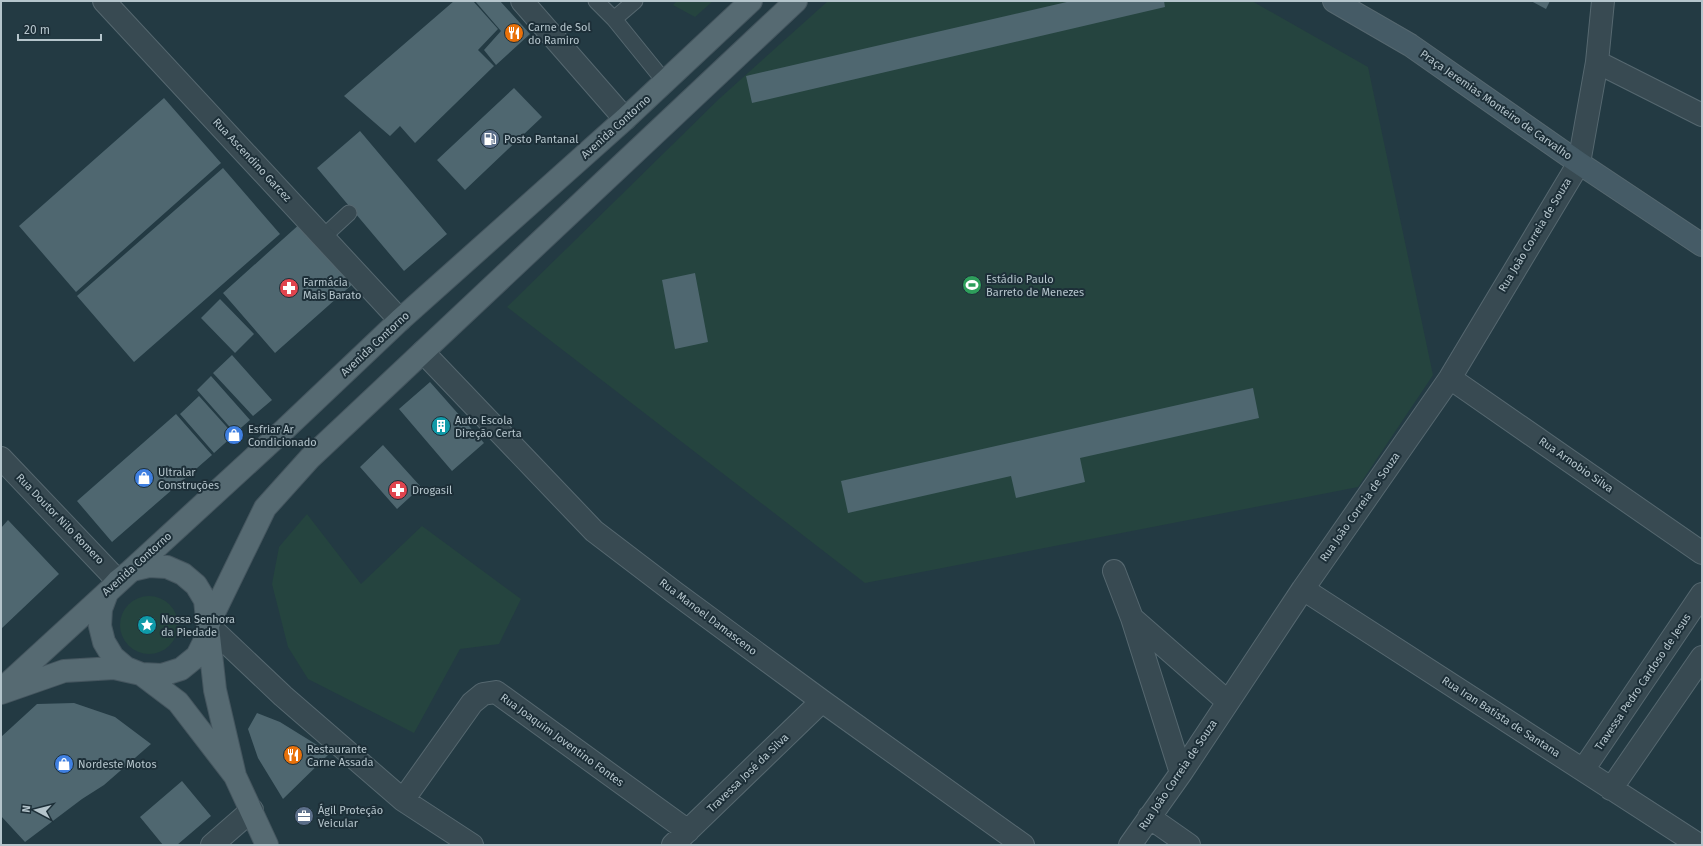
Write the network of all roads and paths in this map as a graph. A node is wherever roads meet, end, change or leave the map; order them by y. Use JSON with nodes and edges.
{"nodes":[{"id":1,"x":104,"y":1,"type":"edge"},
{"id":2,"x":522,"y":1,"type":"edge"},
{"id":3,"x":596,"y":1,"type":"edge"},
{"id":4,"x":634,"y":1,"type":"edge"},
{"id":5,"x":751,"y":1,"type":"edge"},
{"id":6,"x":796,"y":1,"type":"edge"},
{"id":7,"x":1334,"y":1,"type":"edge"},
{"id":8,"x":1603,"y":1,"type":"edge"},
{"id":9,"x":614,"y":19,"type":"junction"},
{"id":10,"x":1597,"y":62,"type":"junction"},
{"id":11,"x":665,"y":82,"type":"junction"},
{"id":12,"x":1702,"y":115,"type":"edge"},
{"id":13,"x":625,"y":119,"type":"junction"},
{"id":14,"x":1579,"y":163,"type":"junction"},
{"id":15,"x":349,"y":213,"type":"dead end"},
{"id":16,"x":323,"y":237,"type":"junction"},
{"id":17,"x":1702,"y":245,"type":"edge"},
{"id":18,"x":400,"y":320,"type":"junction"},
{"id":19,"x":423,"y":352,"type":"junction"},
{"id":20,"x":1450,"y":378,"type":"junction"},
{"id":21,"x":1,"y":458,"type":"edge"},
{"id":22,"x":1702,"y":553,"type":"edge"},
{"id":23,"x":1114,"y":571,"type":"dead end"},
{"id":24,"x":118,"y":581,"type":"junction"},
{"id":25,"x":1303,"y":589,"type":"junction"},
{"id":26,"x":1702,"y":594,"type":"edge"},
{"id":27,"x":1132,"y":618,"type":"junction"},
{"id":28,"x":208,"y":624,"type":"junction"},
{"id":29,"x":1702,"y":657,"type":"edge"},
{"id":30,"x":141,"y":674,"type":"junction"},
{"id":31,"x":1,"y":691,"type":"edge"},
{"id":32,"x":822,"y":701,"type":"junction"},
{"id":33,"x":1228,"y":702,"type":"junction"},
{"id":34,"x":1583,"y":770,"type":"junction"},
{"id":35,"x":1181,"y":773,"type":"junction"},
{"id":36,"x":235,"y":776,"type":"junction"},
{"id":37,"x":1611,"y":788,"type":"junction"},
{"id":38,"x":403,"y":800,"type":"junction"},
{"id":39,"x":252,"y":810,"type":"junction"},
{"id":40,"x":1149,"y":817,"type":"junction"},
{"id":41,"x":680,"y":838,"type":"edge"},
{"id":42,"x":212,"y":845,"type":"edge"},
{"id":43,"x":267,"y":845,"type":"edge"},
{"id":44,"x":472,"y":845,"type":"edge"},
{"id":45,"x":1023,"y":845,"type":"edge"},
{"id":46,"x":1130,"y":845,"type":"edge"},
{"id":47,"x":1189,"y":845,"type":"edge"},
{"id":48,"x":1699,"y":845,"type":"edge"}],
"edges":[{"from":1,"to":16,"type":"street","name":"Rua Ascendino Garcez"},
{"from":2,"to":13,"type":"street"},
{"from":3,"to":9,"type":"lane"},
{"from":4,"to":9,"type":"lane"},
{"from":5,"to":11,"type":"main road","name":"Avenida Contorno"},
{"from":6,"to":19,"type":"main road"},
{"from":7,"to":14,"type":"street","name":"Praça Jeremias Monteiro de Carvalho"},
{"from":8,"to":10,"type":"street","name":"Praça Jeremias Monteiro de Carvalho"},
{"from":9,"to":11,"type":"lane"},
{"from":10,"to":12,"type":"street"},
{"from":10,"to":14,"type":"street","name":"Praça Jeremias Monteiro de Carvalho"},
{"from":11,"to":13,"type":"main road","name":"Avenida Contorno"},
{"from":13,"to":18,"type":"main road","name":"Avenida Contorno"},
{"from":14,"to":17,"type":"street"},
{"from":14,"to":20,"type":"street","name":"Rua João Correia de Souza"},
{"from":15,"to":16,"type":"lane"},
{"from":16,"to":18,"type":"street","name":"Rua Ascendino Garcez"},
{"from":18,"to":24,"type":"main road","name":"Avenida Contorno"},
{"from":19,"to":28,"type":"main road"},
{"from":19,"to":32,"type":"street","name":"Rua Manoel Damasceno"},
{"from":20,"to":22,"type":"street","name":"Rua Arnobio Silva"},
{"from":20,"to":25,"type":"street","name":"Rua João Correia de Souza"},
{"from":21,"to":24,"type":"street","name":"Rua Doutor Nilo Romero"},
{"from":23,"to":27,"type":"street"},
{"from":24,"to":28,"type":"main road"},
{"from":24,"to":30,"type":"main road"},
{"from":24,"to":31,"type":"main road","name":"Avenida Contorno"},
{"from":25,"to":33,"type":"street","name":"Rua João Correia de Souza"},
{"from":25,"to":34,"type":"street","name":"Rua Iran Batista de Santana"},
{"from":26,"to":34,"type":"street","name":"Travessa Pedro Cardoso de Jesus"},
{"from":27,"to":33,"type":"street"},
{"from":27,"to":35,"type":"street"},
{"from":28,"to":30,"type":"main road"},
{"from":28,"to":36,"type":"main road"},
{"from":28,"to":38,"type":"street"},
{"from":29,"to":37,"type":"street"},
{"from":30,"to":31,"type":"main road"},
{"from":30,"to":36,"type":"main road"},
{"from":32,"to":41,"type":"street","name":"Travessa José da Silva"},
{"from":32,"to":45,"type":"street","name":"Rua Manoel Damasceno"},
{"from":33,"to":35,"type":"street","name":"Rua João Correia de Souza"},
{"from":34,"to":37,"type":"street","name":"Rua Iran Batista de Santana"},
{"from":35,"to":40,"type":"street","name":"Rua João Correia de Souza"},
{"from":36,"to":39,"type":"main road"},
{"from":37,"to":48,"type":"street","name":"Rua Iran Batista de Santana"},
{"from":38,"to":41,"type":"street","name":"Rua Joaquim Joventino Fontes"},
{"from":38,"to":44,"type":"street"},
{"from":39,"to":42,"type":"street"},
{"from":39,"to":43,"type":"main road"},
{"from":40,"to":46,"type":"street","name":"Rua João Correia de Souza"},
{"from":40,"to":47,"type":"street"}]}
